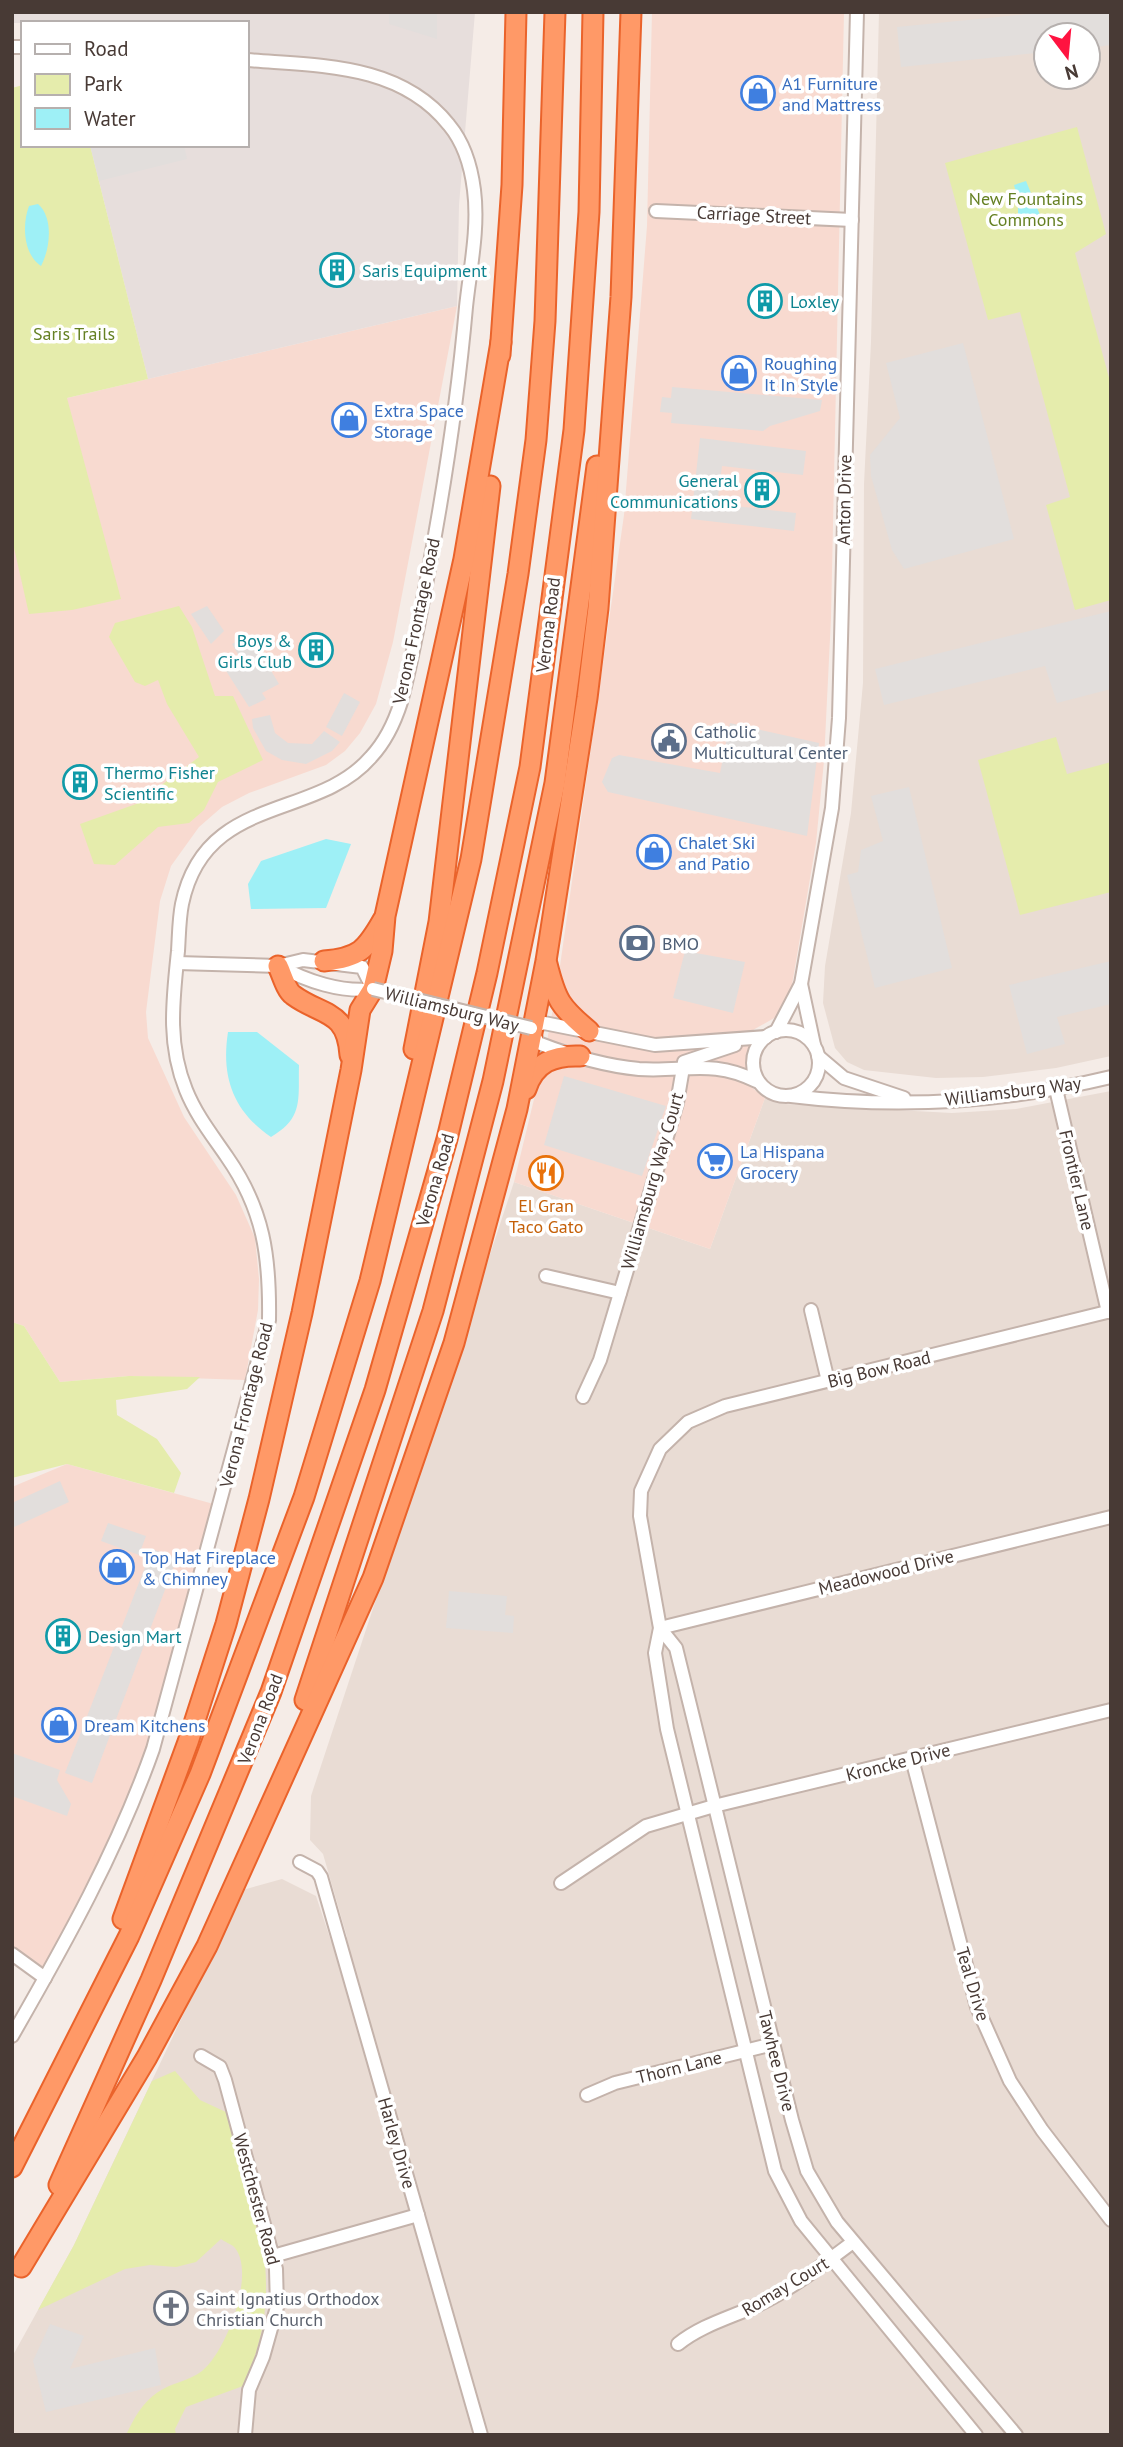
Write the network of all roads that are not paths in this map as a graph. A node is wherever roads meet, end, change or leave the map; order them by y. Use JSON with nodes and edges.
{"nodes":[{"id":1,"x":516,"y":12,"type":"edge"},
{"id":2,"x":555,"y":12,"type":"edge"},
{"id":3,"x":593,"y":12,"type":"edge"},
{"id":4,"x":631,"y":12,"type":"edge"},
{"id":5,"x":857,"y":12,"type":"edge"},
{"id":6,"x":248,"y":60,"type":"edge"},
{"id":7,"x":656,"y":211,"type":"dead end"},
{"id":8,"x":852,"y":220,"type":"junction"},
{"id":9,"x":621,"y":297,"type":"junction"},
{"id":10,"x":501,"y":342,"type":"junction"},
{"id":11,"x":385,"y":916,"type":"junction"},
{"id":12,"x":324,"y":961,"type":"junction"},
{"id":13,"x":546,"y":961,"type":"junction"},
{"id":14,"x":177,"y":963,"type":"junction"},
{"id":15,"x":278,"y":966,"type":"junction"},
{"id":16,"x":801,"y":984,"type":"junction"},
{"id":17,"x":373,"y":989,"type":"junction"},
{"id":18,"x":531,"y":1028,"type":"junction"},
{"id":19,"x":590,"y":1031,"type":"junction"},
{"id":20,"x":771,"y":1034,"type":"junction"},
{"id":21,"x":749,"y":1040,"type":"junction"},
{"id":22,"x":816,"y":1051,"type":"junction"},
{"id":23,"x":580,"y":1056,"type":"junction"},
{"id":24,"x":681,"y":1069,"type":"junction"},
{"id":25,"x":351,"y":1070,"type":"junction"},
{"id":26,"x":1111,"y":1077,"type":"edge"},
{"id":27,"x":757,"y":1081,"type":"junction"},
{"id":28,"x":1055,"y":1089,"type":"junction"},
{"id":29,"x":791,"y":1096,"type":"junction"},
{"id":30,"x":914,"y":1101,"type":"junction"},
{"id":31,"x":517,"y":1109,"type":"junction"},
{"id":32,"x":395,"y":1181,"type":"junction"},
{"id":33,"x":546,"y":1276,"type":"dead end"},
{"id":34,"x":620,"y":1293,"type":"junction"},
{"id":35,"x":811,"y":1310,"type":"dead end"},
{"id":36,"x":1109,"y":1312,"type":"edge"},
{"id":37,"x":828,"y":1381,"type":"junction"},
{"id":38,"x":583,"y":1397,"type":"dead end"},
{"id":39,"x":660,"y":1449,"type":"joint"},
{"id":40,"x":1111,"y":1517,"type":"edge"},
{"id":41,"x":660,"y":1628,"type":"junction"},
{"id":42,"x":1111,"y":1710,"type":"edge"},
{"id":43,"x":912,"y":1759,"type":"junction"},
{"id":44,"x":275,"y":1791,"type":"junction"},
{"id":45,"x":714,"y":1807,"type":"junction"},
{"id":46,"x":686,"y":1814,"type":"junction"},
{"id":47,"x":300,"y":1862,"type":"dead end"},
{"id":48,"x":561,"y":1883,"type":"dead end"},
{"id":49,"x":12,"y":1954,"type":"edge"},
{"id":50,"x":45,"y":1978,"type":"junction"},
{"id":51,"x":81,"y":2029,"type":"junction"},
{"id":52,"x":12,"y":2036,"type":"edge"},
{"id":53,"x":773,"y":2044,"type":"junction"},
{"id":54,"x":744,"y":2051,"type":"junction"},
{"id":55,"x":201,"y":2056,"type":"dead end"},
{"id":56,"x":587,"y":2095,"type":"dead end"},
{"id":57,"x":12,"y":2167,"type":"edge"},
{"id":58,"x":418,"y":2215,"type":"junction"},
{"id":59,"x":1111,"y":2220,"type":"edge"},
{"id":60,"x":853,"y":2242,"type":"junction"},
{"id":61,"x":273,"y":2256,"type":"junction"},
{"id":62,"x":831,"y":2259,"type":"junction"},
{"id":63,"x":16,"y":2274,"type":"edge"},
{"id":64,"x":678,"y":2344,"type":"dead end"},
{"id":65,"x":245,"y":2435,"type":"edge"},
{"id":66,"x":481,"y":2435,"type":"edge"},
{"id":67,"x":976,"y":2435,"type":"edge"},
{"id":68,"x":1016,"y":2435,"type":"edge"}],
"edges":[{"from":1,"to":10,"type":"highway"},
{"from":2,"to":32,"type":"highway","name":"Verona Road"},
{"from":3,"to":63,"type":"highway","name":"Verona Road"},
{"from":4,"to":9,"type":"highway"},
{"from":5,"to":8,"type":"street","name":"Anton Drive"},
{"from":6,"to":14,"type":"street","name":"Verona Frontage Road"},
{"from":7,"to":8,"type":"street","name":"Carriage Street"},
{"from":8,"to":16,"type":"street","name":"Anton Drive"},
{"from":9,"to":13,"type":"highway"},
{"from":9,"to":44,"type":"highway"},
{"from":10,"to":11,"type":"highway"},
{"from":10,"to":32,"type":"highway"},
{"from":11,"to":12,"type":"highway"},
{"from":11,"to":17,"type":"highway"},
{"from":12,"to":15,"type":"street","name":"Williamsburg Way"},
{"from":12,"to":17,"type":"street","name":"Williamsburg Way"},
{"from":13,"to":18,"type":"highway"},
{"from":13,"to":19,"type":"highway"},
{"from":14,"to":15,"type":"street","name":"Williamsburg Way"},
{"from":14,"to":50,"type":"street","name":"Verona Frontage Road"},
{"from":15,"to":17,"type":"street","name":"Williamsburg Way"},
{"from":15,"to":25,"type":"highway"},
{"from":16,"to":20,"type":"street","name":"Anton Drive"},
{"from":16,"to":22,"type":"street","name":"Anton Drive"},
{"from":17,"to":18,"type":"street","name":"Williamsburg Way","bridge":true},
{"from":17,"to":25,"type":"highway"},
{"from":18,"to":19,"type":"street","name":"Williamsburg Way"},
{"from":18,"to":23,"type":"street","name":"Williamsburg Way"},
{"from":18,"to":31,"type":"highway"},
{"from":19,"to":21,"type":"street","name":"Williamsburg Way"},
{"from":20,"to":21,"type":"street","name":"Williamsburg Way"},
{"from":20,"to":22,"type":"street"},
{"from":20,"to":27,"type":"street"},
{"from":21,"to":24,"type":"street","name":"Williamsburg Way"},
{"from":22,"to":29,"type":"street"},
{"from":22,"to":30,"type":"street","name":"Williamsburg Way"},
{"from":23,"to":24,"type":"street","name":"Williamsburg Way"},
{"from":23,"to":31,"type":"highway"},
{"from":24,"to":27,"type":"street","name":"Williamsburg Way"},
{"from":24,"to":34,"type":"street","name":"Williamsburg Way Court"},
{"from":25,"to":51,"type":"highway"},
{"from":26,"to":28,"type":"street","name":"Williamsburg Way"},
{"from":27,"to":29,"type":"street"},
{"from":28,"to":30,"type":"street","name":"Williamsburg Way"},
{"from":28,"to":36,"type":"street","name":"Frontier Lane"},
{"from":29,"to":30,"type":"street","name":"Williamsburg Way"},
{"from":31,"to":44,"type":"highway"},
{"from":32,"to":51,"type":"highway","name":"Verona Road"},
{"from":33,"to":34,"type":"street","name":"Williamsburg Way Court"},
{"from":34,"to":38,"type":"street","name":"Williamsburg Way Court"},
{"from":35,"to":37,"type":"street"},
{"from":36,"to":37,"type":"street","name":"Big Bow Road"},
{"from":37,"to":39,"type":"street","name":"Big Bow Road"},
{"from":39,"to":41,"type":"street","name":"Tawhee Drive"},
{"from":40,"to":41,"type":"street","name":"Meadowood Drive"},
{"from":41,"to":45,"type":"street","name":"Tawhee Drive"},
{"from":41,"to":46,"type":"street","name":"Tawhee Drive"},
{"from":42,"to":43,"type":"street","name":"Kroncke Drive"},
{"from":43,"to":45,"type":"street","name":"Kroncke Drive"},
{"from":43,"to":59,"type":"street","name":"Teal Drive"},
{"from":44,"to":63,"type":"highway"},
{"from":45,"to":46,"type":"street","name":"Kroncke Drive"},
{"from":45,"to":53,"type":"street","name":"Tawhee Drive"},
{"from":46,"to":48,"type":"street","name":"Kroncke Drive"},
{"from":46,"to":54,"type":"street","name":"Tawhee Drive"},
{"from":47,"to":58,"type":"street","name":"Harley Drive"},
{"from":49,"to":50,"type":"street"},
{"from":50,"to":52,"type":"street","name":"Verona Frontage Road"},
{"from":51,"to":57,"type":"highway","name":"Verona Road"},
{"from":53,"to":54,"type":"street","name":"Thorn Lane"},
{"from":53,"to":60,"type":"street","name":"Tawhee Drive"},
{"from":54,"to":56,"type":"street","name":"Thorn Lane"},
{"from":54,"to":62,"type":"street","name":"Tawhee Drive"},
{"from":55,"to":61,"type":"street","name":"Westchester Road"},
{"from":58,"to":61,"type":"street"},
{"from":58,"to":66,"type":"street","name":"Harley Drive"},
{"from":60,"to":62,"type":"street","name":"Romay Court"},
{"from":60,"to":68,"type":"street","name":"Tawhee Drive"},
{"from":61,"to":65,"type":"street","name":"Westchester Road"},
{"from":62,"to":64,"type":"street","name":"Romay Court"},
{"from":62,"to":67,"type":"street","name":"Tawhee Drive"}]}
